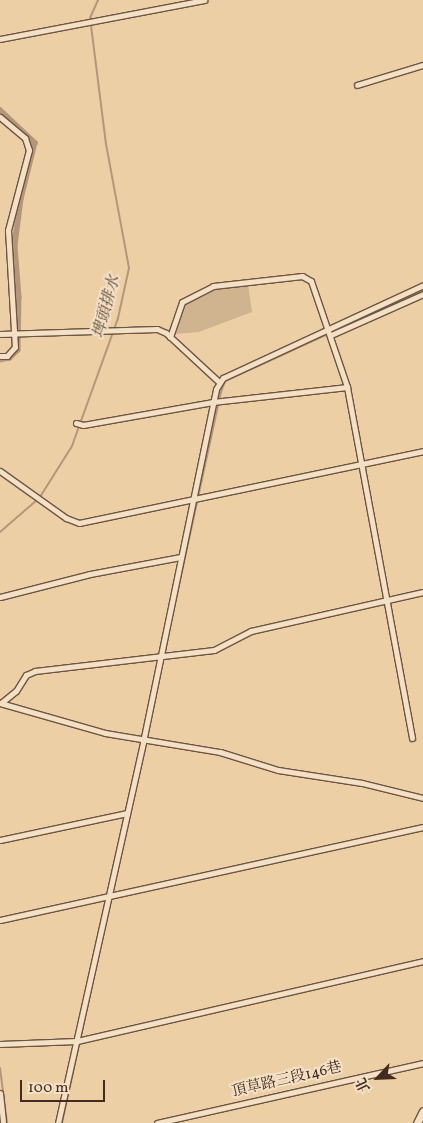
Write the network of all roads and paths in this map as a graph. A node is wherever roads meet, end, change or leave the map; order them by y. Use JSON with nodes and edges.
{"nodes":[{"id":1,"x":204,"y":0,"type":"edge"},
{"id":2,"x":0,"y":39,"type":"edge"},
{"id":3,"x":423,"y":65,"type":"edge"},
{"id":4,"x":357,"y":85,"type":"dead end"},
{"id":5,"x":0,"y":117,"type":"edge"},
{"id":6,"x":423,"y":285,"type":"edge"},
{"id":7,"x":423,"y":294,"type":"edge"},
{"id":8,"x":330,"y":332,"type":"junction"},
{"id":9,"x":15,"y":333,"type":"junction"},
{"id":10,"x":0,"y":334,"type":"edge"},
{"id":11,"x":170,"y":337,"type":"junction"},
{"id":12,"x":0,"y":356,"type":"edge"},
{"id":13,"x":219,"y":382,"type":"junction"},
{"id":14,"x":347,"y":387,"type":"junction"},
{"id":15,"x":213,"y":402,"type":"junction"},
{"id":16,"x":76,"y":423,"type":"dead end"},
{"id":17,"x":423,"y":451,"type":"edge"},
{"id":18,"x":362,"y":464,"type":"junction"},
{"id":19,"x":0,"y":471,"type":"edge"},
{"id":20,"x":193,"y":498,"type":"junction"},
{"id":21,"x":180,"y":557,"type":"junction"},
{"id":22,"x":423,"y":592,"type":"edge"},
{"id":23,"x":0,"y":597,"type":"edge"},
{"id":24,"x":389,"y":600,"type":"junction"},
{"id":25,"x":161,"y":659,"type":"junction"},
{"id":26,"x":1,"y":703,"type":"edge"},
{"id":27,"x":412,"y":738,"type":"dead end"},
{"id":28,"x":143,"y":742,"type":"junction"},
{"id":29,"x":423,"y":798,"type":"edge"},
{"id":30,"x":127,"y":813,"type":"junction"},
{"id":31,"x":423,"y":827,"type":"edge"},
{"id":32,"x":0,"y":840,"type":"edge"},
{"id":33,"x":108,"y":898,"type":"junction"},
{"id":34,"x":0,"y":920,"type":"edge"},
{"id":35,"x":423,"y":961,"type":"edge"},
{"id":36,"x":77,"y":1041,"type":"junction"},
{"id":37,"x":0,"y":1044,"type":"edge"},
{"id":38,"x":423,"y":1063,"type":"edge"},
{"id":39,"x":0,"y":1093,"type":"edge"},
{"id":40,"x":423,"y":1111,"type":"edge"},
{"id":41,"x":3,"y":1123,"type":"edge"},
{"id":42,"x":58,"y":1123,"type":"edge"},
{"id":43,"x":157,"y":1123,"type":"edge"},
{"id":44,"x":417,"y":1123,"type":"edge"}],
"edges":[{"from":1,"to":2,"type":"street"},
{"from":3,"to":4,"type":"street"},
{"from":5,"to":9,"type":"street"},
{"from":6,"to":8,"type":"street"},
{"from":7,"to":8,"type":"street"},
{"from":8,"to":11,"type":"street"},
{"from":8,"to":13,"type":"street"},
{"from":8,"to":14,"type":"street"},
{"from":9,"to":10,"type":"street"},
{"from":9,"to":11,"type":"street"},
{"from":9,"to":12,"type":"street"},
{"from":11,"to":13,"type":"street"},
{"from":13,"to":15,"type":"street"},
{"from":14,"to":15,"type":"street"},
{"from":14,"to":18,"type":"street"},
{"from":15,"to":16,"type":"street"},
{"from":15,"to":20,"type":"street"},
{"from":17,"to":18,"type":"street"},
{"from":18,"to":20,"type":"street"},
{"from":18,"to":24,"type":"street"},
{"from":19,"to":20,"type":"street"},
{"from":20,"to":21,"type":"street"},
{"from":21,"to":23,"type":"street"},
{"from":21,"to":25,"type":"street"},
{"from":22,"to":24,"type":"street"},
{"from":24,"to":25,"type":"street"},
{"from":24,"to":27,"type":"street"},
{"from":25,"to":26,"type":"street"},
{"from":25,"to":28,"type":"street"},
{"from":26,"to":28,"type":"street"},
{"from":28,"to":29,"type":"street"},
{"from":28,"to":30,"type":"street"},
{"from":30,"to":32,"type":"street"},
{"from":30,"to":33,"type":"street"},
{"from":31,"to":33,"type":"street"},
{"from":33,"to":34,"type":"street"},
{"from":33,"to":36,"type":"street"},
{"from":35,"to":36,"type":"street"},
{"from":36,"to":37,"type":"street"},
{"from":36,"to":42,"type":"street"},
{"from":38,"to":43,"type":"street","name":"頂草路三段146巷"},
{"from":39,"to":41,"type":"street"},
{"from":40,"to":44,"type":"street"}]}
